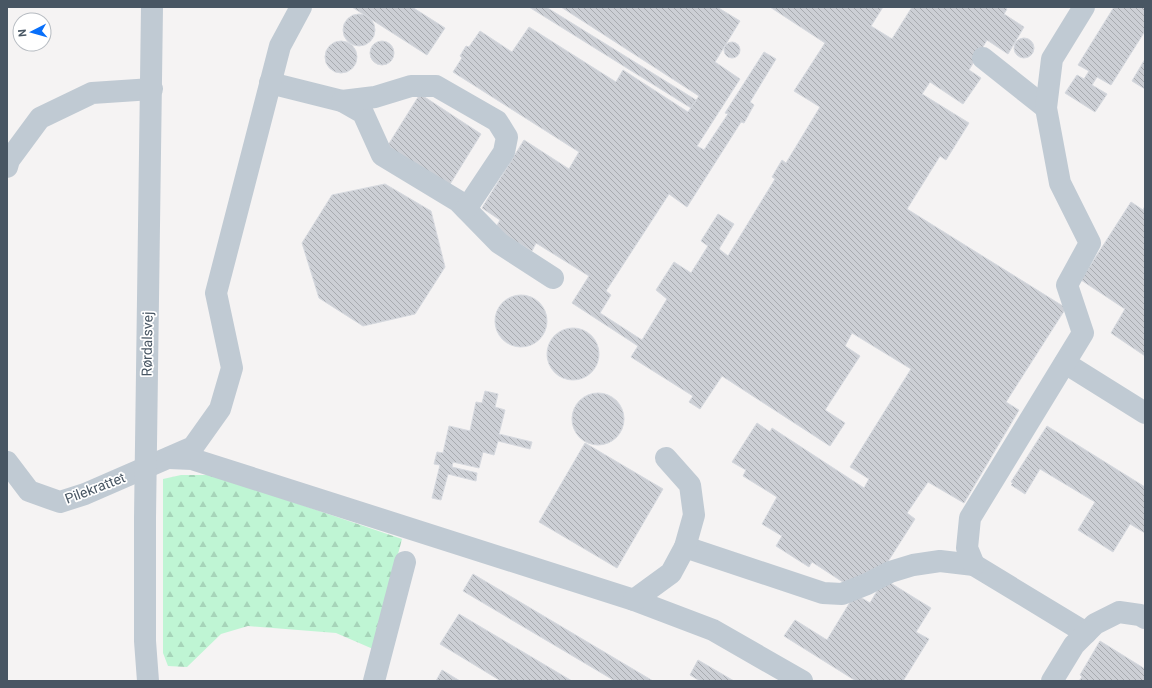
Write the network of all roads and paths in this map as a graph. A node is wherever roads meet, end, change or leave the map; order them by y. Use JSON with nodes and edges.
{"nodes":[{"id":1,"x":152,"y":7,"type":"edge"},
{"id":2,"x":301,"y":7,"type":"edge"},
{"id":3,"x":1084,"y":7,"type":"edge"},
{"id":4,"x":983,"y":58,"type":"dead end"},
{"id":5,"x":270,"y":83,"type":"junction"},
{"id":6,"x":152,"y":89,"type":"junction"},
{"id":7,"x":342,"y":101,"type":"junction"},
{"id":8,"x":1046,"y":108,"type":"junction"},
{"id":9,"x":7,"y":166,"type":"edge"},
{"id":10,"x":466,"y":209,"type":"junction"},
{"id":11,"x":553,"y":278,"type":"dead end"},
{"id":12,"x":1065,"y":363,"type":"junction"},
{"id":13,"x":1145,"y":413,"type":"edge"},
{"id":14,"x":166,"y":458,"type":"junction"},
{"id":15,"x":666,"y":458,"type":"dead end"},
{"id":16,"x":7,"y":462,"type":"edge"},
{"id":17,"x":685,"y":547,"type":"junction"},
{"id":18,"x":405,"y":562,"type":"dead end"},
{"id":19,"x":974,"y":565,"type":"junction"},
{"id":20,"x":634,"y":600,"type":"junction"},
{"id":21,"x":1145,"y":618,"type":"edge"},
{"id":22,"x":1086,"y":633,"type":"junction"},
{"id":23,"x":148,"y":681,"type":"edge"},
{"id":24,"x":374,"y":681,"type":"edge"},
{"id":25,"x":802,"y":681,"type":"edge"},
{"id":26,"x":1052,"y":681,"type":"edge"}],
"edges":[{"from":1,"to":6,"type":"street","name":"Rørdalsvej"},
{"from":2,"to":5,"type":"street"},
{"from":3,"to":8,"type":"street"},
{"from":4,"to":8,"type":"street"},
{"from":5,"to":7,"type":"street"},
{"from":5,"to":14,"type":"street","name":"Pilekrattet"},
{"from":6,"to":9,"type":"street"},
{"from":6,"to":23,"type":"street","name":"Rørdalsvej"},
{"from":7,"to":10,"type":"street"},
{"from":7,"to":10,"type":"street"},
{"from":8,"to":12,"type":"street"},
{"from":10,"to":11,"type":"street"},
{"from":12,"to":13,"type":"street"},
{"from":12,"to":19,"type":"street"},
{"from":14,"to":16,"type":"street","name":"Pilekrattet"},
{"from":14,"to":20,"type":"street"},
{"from":15,"to":17,"type":"street"},
{"from":17,"to":19,"type":"street"},
{"from":17,"to":20,"type":"street"},
{"from":18,"to":24,"type":"street"},
{"from":19,"to":22,"type":"street"},
{"from":20,"to":25,"type":"street"},
{"from":21,"to":22,"type":"street"},
{"from":22,"to":26,"type":"street"}]}
